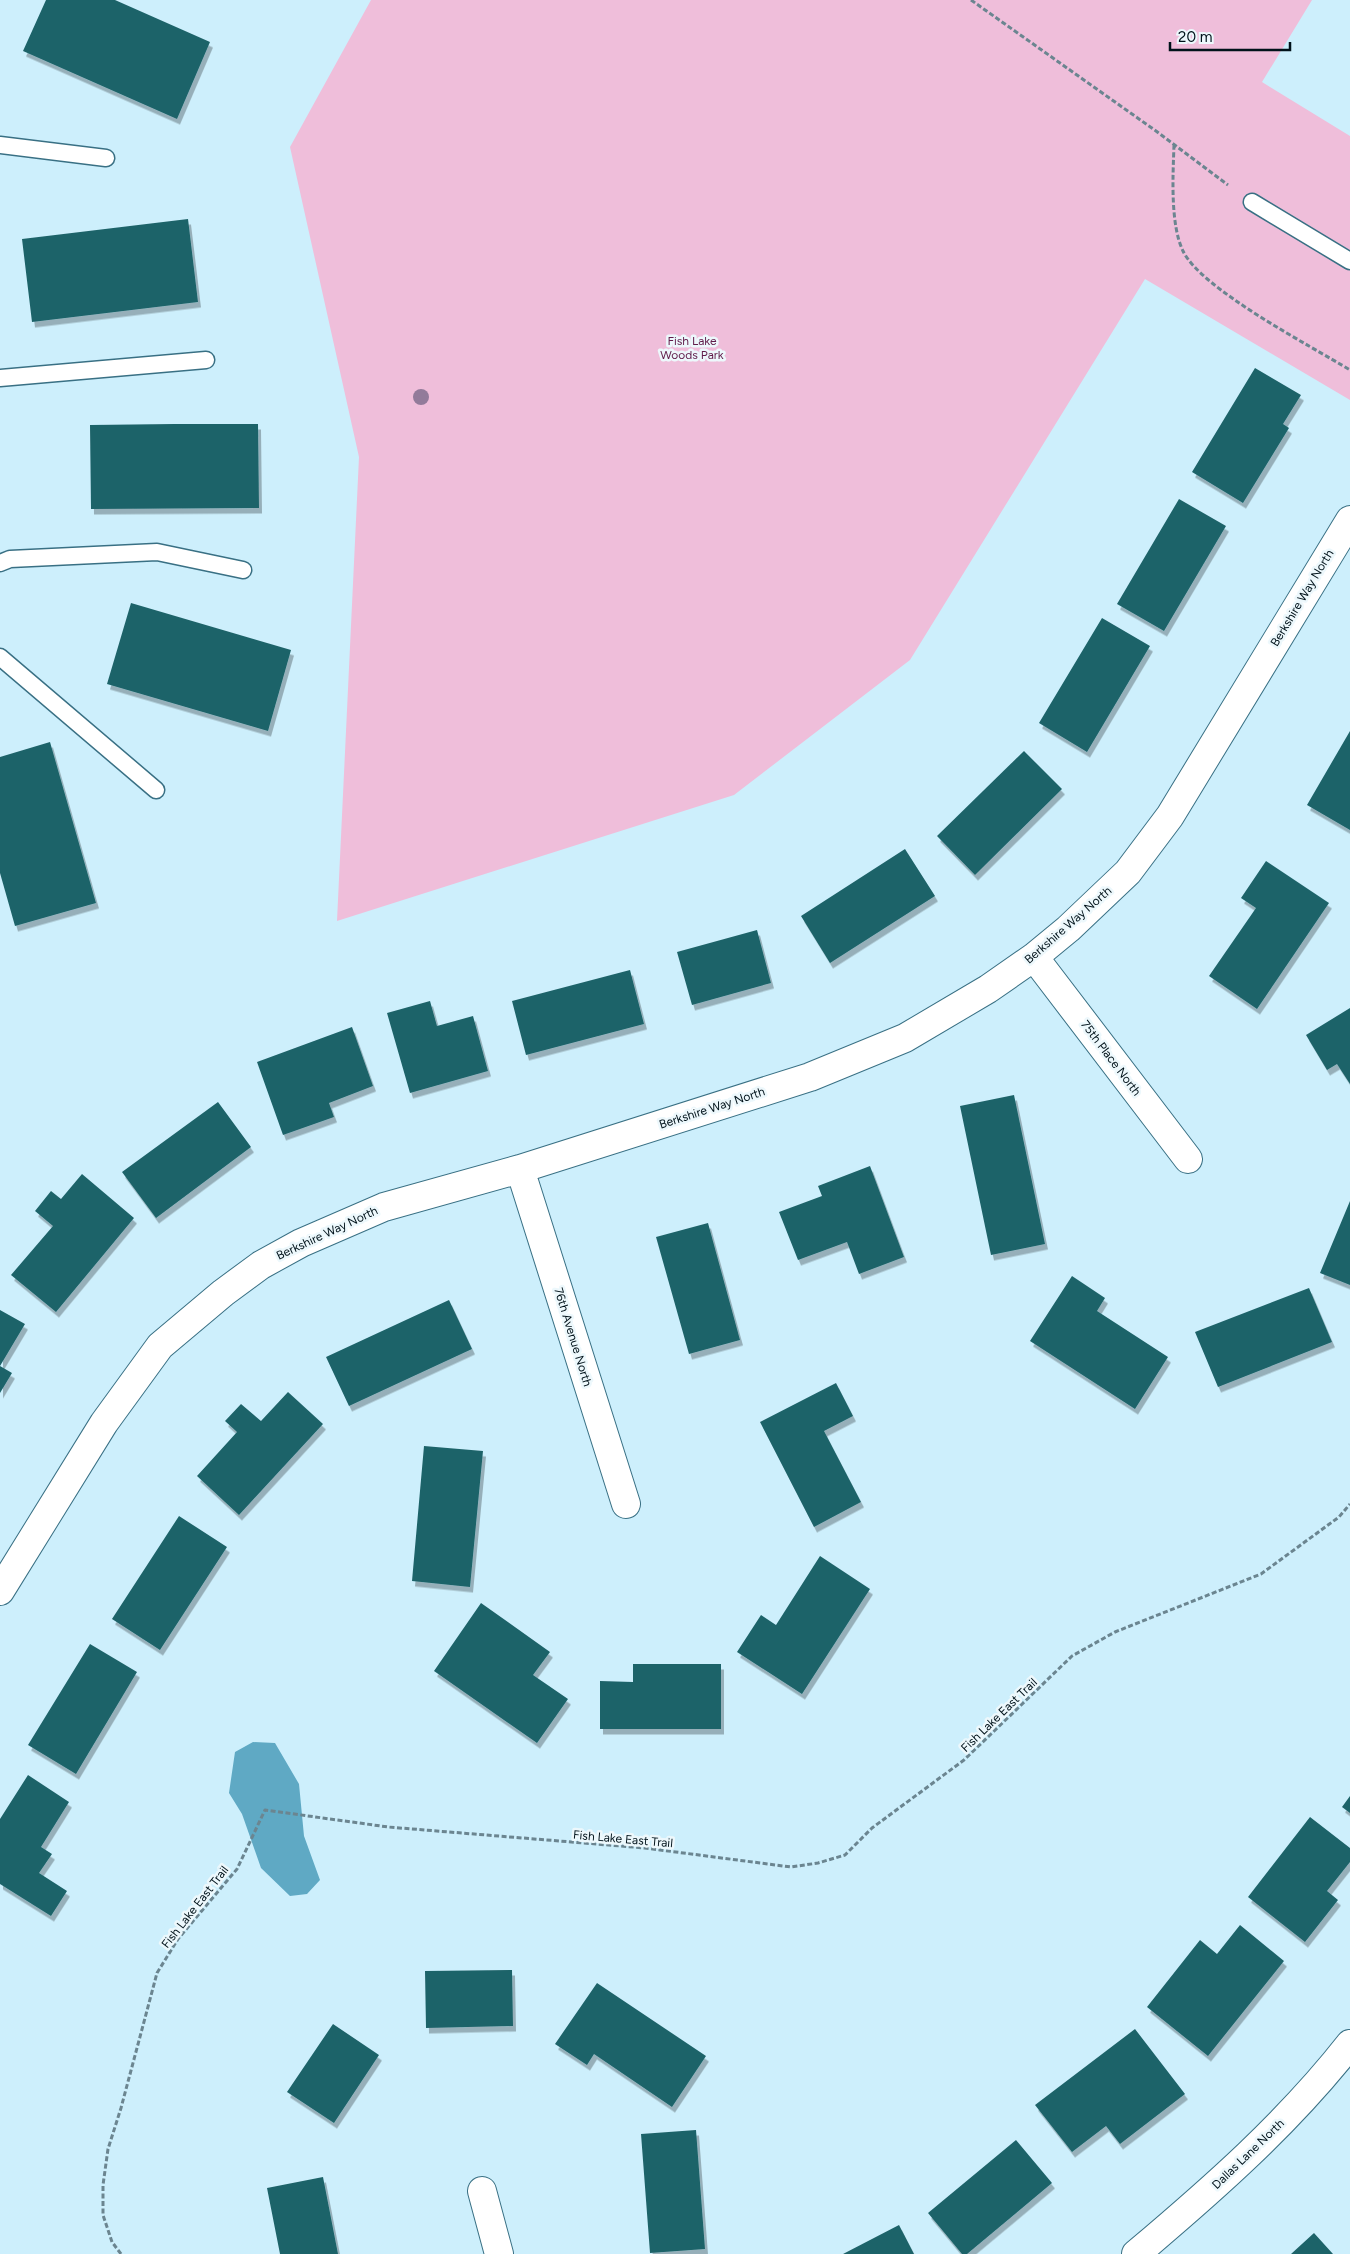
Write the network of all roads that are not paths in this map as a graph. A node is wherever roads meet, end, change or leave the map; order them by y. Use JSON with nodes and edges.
{"nodes":[{"id":1,"x":0,"y":145,"type":"edge"},
{"id":2,"x":106,"y":158,"type":"dead end"},
{"id":3,"x":1252,"y":202,"type":"road end"},
{"id":4,"x":1350,"y":260,"type":"edge"},
{"id":5,"x":206,"y":360,"type":"dead end"},
{"id":6,"x":0,"y":378,"type":"edge"},
{"id":7,"x":1350,"y":520,"type":"edge"},
{"id":8,"x":0,"y":563,"type":"edge"},
{"id":9,"x":243,"y":570,"type":"dead end"},
{"id":10,"x":0,"y":657,"type":"edge"},
{"id":11,"x":156,"y":790,"type":"dead end"},
{"id":12,"x":1034,"y":957,"type":"junction"},
{"id":13,"x":1188,"y":1159,"type":"dead end"},
{"id":14,"x":520,"y":1169,"type":"junction"},
{"id":15,"x":626,"y":1504,"type":"dead end"},
{"id":16,"x":0,"y":1591,"type":"edge"},
{"id":17,"x":1350,"y":2044,"type":"edge"},
{"id":18,"x":482,"y":2191,"type":"dead end"},
{"id":19,"x":499,"y":2254,"type":"edge"},
{"id":20,"x":1136,"y":2254,"type":"edge"}],
"edges":[{"from":1,"to":2,"type":"lane"},
{"from":3,"to":4,"type":"lane"},
{"from":5,"to":6,"type":"lane"},
{"from":7,"to":12,"type":"street","name":"Berkshire Way North"},
{"from":8,"to":9,"type":"lane"},
{"from":10,"to":11,"type":"lane"},
{"from":12,"to":13,"type":"street","name":"75th Place North"},
{"from":12,"to":14,"type":"street","name":"Berkshire Way North"},
{"from":14,"to":15,"type":"street","name":"76th Avenue North"},
{"from":14,"to":16,"type":"street","name":"Berkshire Way North"},
{"from":17,"to":20,"type":"street","name":"Dallas Lane North"},
{"from":18,"to":19,"type":"street"}]}
